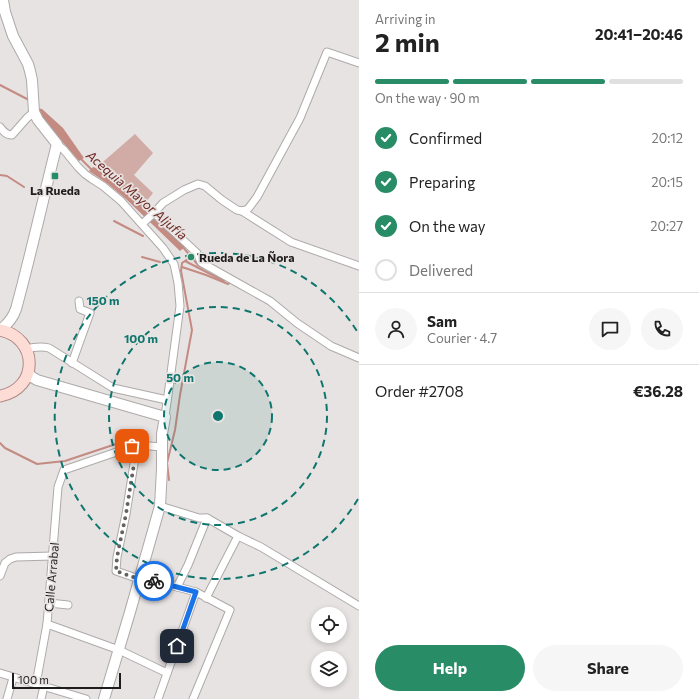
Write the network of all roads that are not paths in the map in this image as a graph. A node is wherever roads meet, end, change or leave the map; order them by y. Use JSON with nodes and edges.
{"nodes":[{"id":1,"x":3,"y":0,"type":"edge"},
{"id":2,"x":359,"y":63,"type":"edge"},
{"id":3,"x":33,"y":107,"type":"junction"},
{"id":4,"x":0,"y":127,"type":"edge"},
{"id":5,"x":57,"y":144,"type":"junction"},
{"id":6,"x":242,"y":211,"type":"junction"},
{"id":7,"x":154,"y":213,"type":"junction"},
{"id":8,"x":144,"y":223,"type":"junction"},
{"id":9,"x":359,"y":266,"type":"edge"},
{"id":10,"x":79,"y":301,"type":"dead end"},
{"id":11,"x":14,"y":317,"type":"junction"},
{"id":12,"x":0,"y":330,"type":"edge"},
{"id":13,"x":16,"y":337,"type":"junction"},
{"id":14,"x":26,"y":349,"type":"junction"},
{"id":15,"x":359,"y":358,"type":"edge"},
{"id":16,"x":72,"y":363,"type":"junction"},
{"id":17,"x":28,"y":373,"type":"junction"},
{"id":18,"x":0,"y":396,"type":"edge"},
{"id":19,"x":167,"y":400,"type":"junction"},
{"id":20,"x":165,"y":417,"type":"junction"},
{"id":21,"x":137,"y":445,"type":"junction"},
{"id":22,"x":162,"y":447,"type":"junction"},
{"id":23,"x":160,"y":506,"type":"junction"},
{"id":24,"x":207,"y":518,"type":"junction"},
{"id":25,"x":238,"y":536,"type":"junction"},
{"id":26,"x":53,"y":556,"type":"junction"},
{"id":27,"x":0,"y":576,"type":"edge"},
{"id":28,"x":139,"y":578,"type":"junction"},
{"id":29,"x":177,"y":587,"type":"junction"},
{"id":30,"x":196,"y":592,"type":"junction"},
{"id":31,"x":206,"y":598,"type":"junction"},
{"id":32,"x":49,"y":603,"type":"junction"},
{"id":33,"x":68,"y":605,"type":"dead end"},
{"id":34,"x":359,"y":606,"type":"edge"},
{"id":35,"x":47,"y":624,"type":"junction"},
{"id":36,"x":119,"y":650,"type":"junction"},
{"id":37,"x":0,"y":673,"type":"edge"},
{"id":38,"x":167,"y":673,"type":"junction"},
{"id":39,"x":13,"y":678,"type":"junction"},
{"id":40,"x":36,"y":684,"type":"junction"},
{"id":41,"x":44,"y":686,"type":"junction"},
{"id":42,"x":7,"y":699,"type":"edge"},
{"id":43,"x":41,"y":699,"type":"edge"},
{"id":44,"x":86,"y":699,"type":"edge"},
{"id":45,"x":104,"y":699,"type":"edge"},
{"id":46,"x":158,"y":699,"type":"edge"},
{"id":47,"x":193,"y":699,"type":"edge"}],
"edges":[{"from":1,"to":3,"type":"street"},
{"from":2,"to":6,"type":"street"},
{"from":3,"to":4,"type":"street"},
{"from":3,"to":5,"type":"street"},
{"from":5,"to":8,"type":"street"},
{"from":5,"to":11,"type":"street"},
{"from":6,"to":7,"type":"street"},
{"from":6,"to":9,"type":"street"},
{"from":7,"to":8,"type":"street"},
{"from":7,"to":15,"type":"street"},
{"from":8,"to":19,"type":"street"},
{"from":10,"to":16,"type":"street"},
{"from":11,"to":12,"type":"street"},
{"from":11,"to":13,"type":"street"},
{"from":12,"to":13,"type":"main road"},
{"from":13,"to":14,"type":"main road"},
{"from":14,"to":16,"type":"street"},
{"from":14,"to":17,"type":"main road"},
{"from":16,"to":19,"type":"street"},
{"from":17,"to":18,"type":"main road"},
{"from":17,"to":20,"type":"street"},
{"from":19,"to":20,"type":"street"},
{"from":20,"to":22,"type":"street"},
{"from":21,"to":22,"type":"street"},
{"from":21,"to":26,"type":"street","name":"Calle Arrabal"},
{"from":21,"to":28,"type":"street"},
{"from":22,"to":23,"type":"street"},
{"from":23,"to":24,"type":"street"},
{"from":23,"to":28,"type":"street"},
{"from":24,"to":25,"type":"street"},
{"from":24,"to":29,"type":"street"},
{"from":25,"to":31,"type":"street"},
{"from":25,"to":34,"type":"street"},
{"from":26,"to":27,"type":"street"},
{"from":26,"to":32,"type":"street","name":"Calle Arrabal"},
{"from":28,"to":29,"type":"street"},
{"from":28,"to":36,"type":"street"},
{"from":29,"to":30,"type":"street"},
{"from":30,"to":31,"type":"street"},
{"from":30,"to":38,"type":"street"},
{"from":31,"to":47,"type":"street"},
{"from":32,"to":33,"type":"street"},
{"from":32,"to":35,"type":"street","name":"Calle Arrabal"},
{"from":35,"to":36,"type":"street"},
{"from":35,"to":40,"type":"street","name":"Calle Arrabal"},
{"from":36,"to":38,"type":"street"},
{"from":36,"to":45,"type":"street"},
{"from":37,"to":39,"type":"street"},
{"from":38,"to":46,"type":"street"},
{"from":39,"to":40,"type":"street"},
{"from":39,"to":42,"type":"street"},
{"from":40,"to":41,"type":"street"},
{"from":41,"to":43,"type":"street"},
{"from":41,"to":44,"type":"street"}]}
